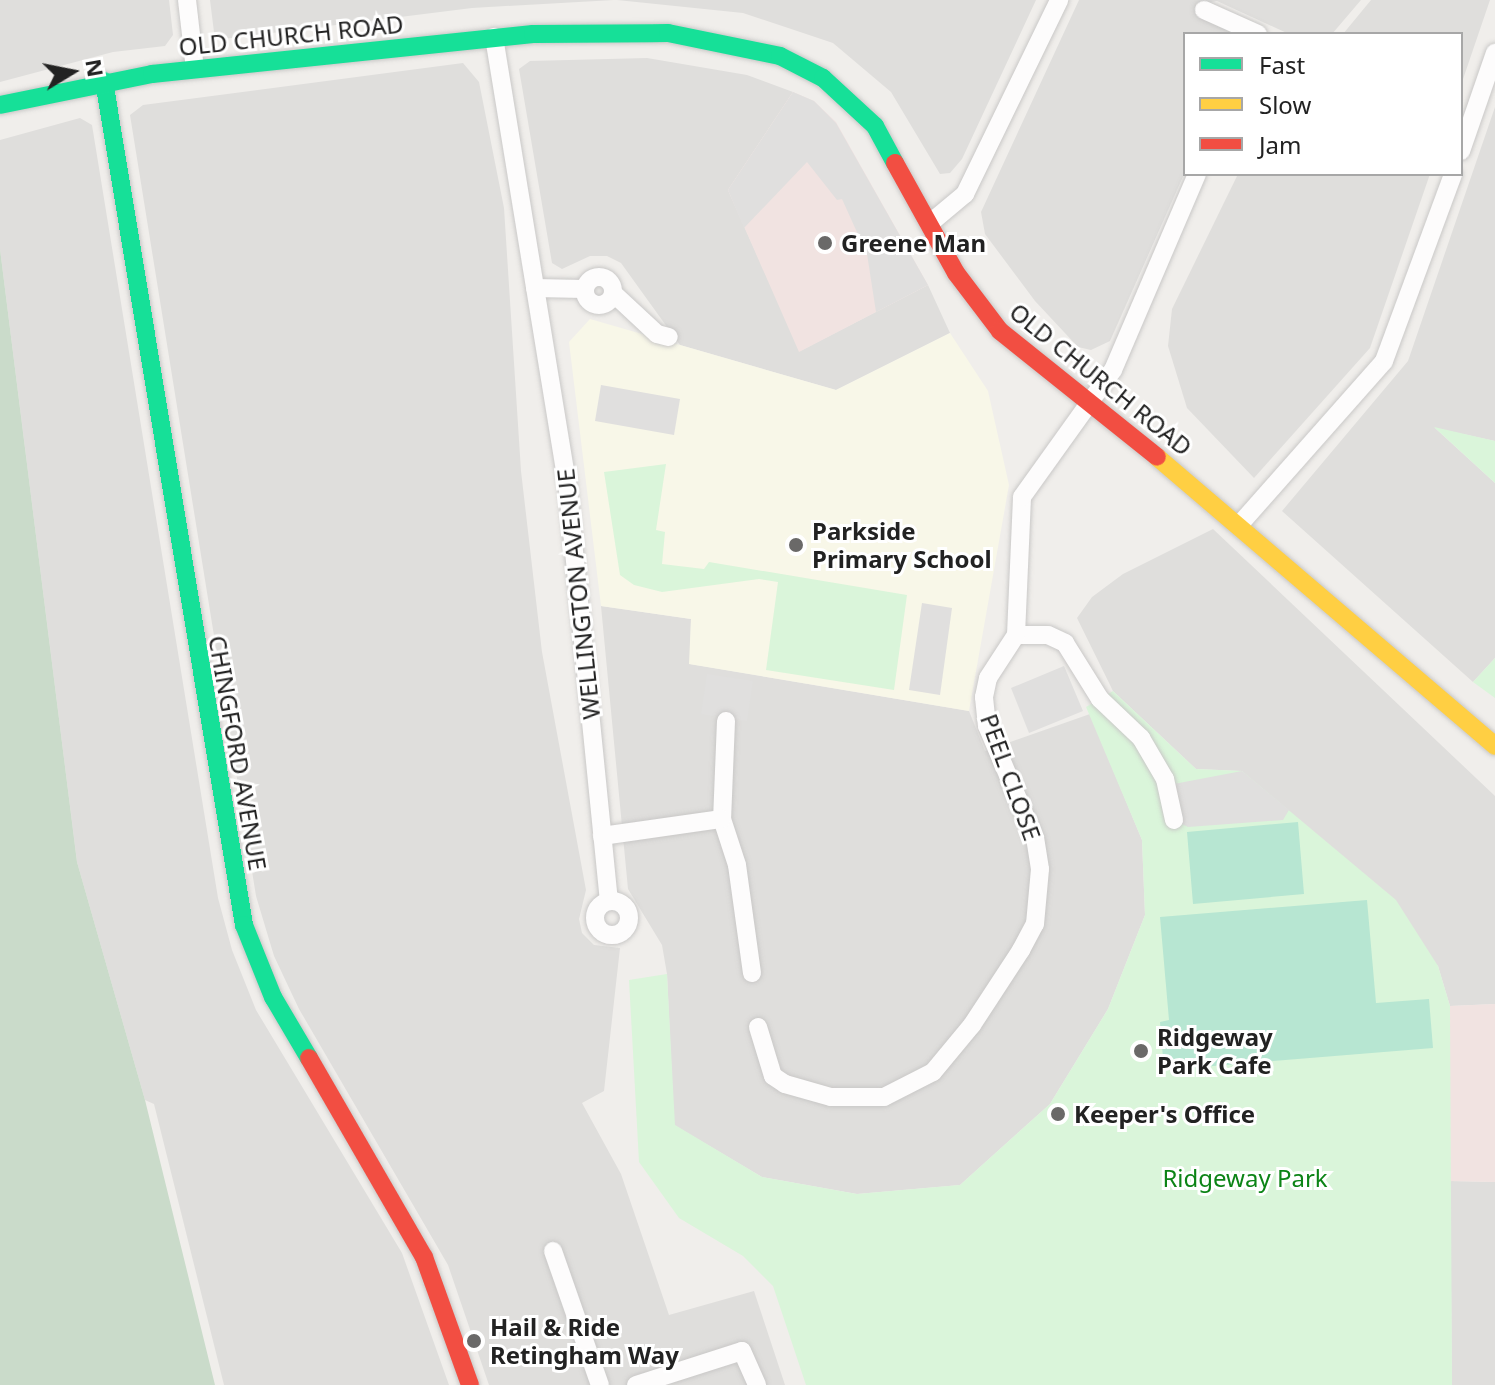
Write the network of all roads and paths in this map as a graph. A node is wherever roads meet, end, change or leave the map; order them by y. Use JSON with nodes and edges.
{"nodes":[{"id":1,"x":187,"y":0,"type":"edge"},
{"id":2,"x":1059,"y":0,"type":"edge"},
{"id":3,"x":1204,"y":10,"type":"dead end"},
{"id":4,"x":1254,"y":32,"type":"edge"},
{"id":5,"x":494,"y":37,"type":"junction"},
{"id":6,"x":1495,"y":53,"type":"edge"},
{"id":7,"x":195,"y":69,"type":"junction"},
{"id":8,"x":104,"y":81,"type":"junction"},
{"id":9,"x":0,"y":105,"type":"edge"},
{"id":10,"x":1463,"y":145,"type":"edge"},
{"id":11,"x":1196,"y":176,"type":"edge"},
{"id":12,"x":1452,"y":176,"type":"edge"},
{"id":13,"x":929,"y":224,"type":"junction"},
{"id":14,"x":535,"y":288,"type":"junction"},
{"id":15,"x":669,"y":337,"type":"dead end"},
{"id":16,"x":1092,"y":403,"type":"junction"},
{"id":17,"x":1240,"y":524,"type":"junction"},
{"id":18,"x":1016,"y":635,"type":"junction"},
{"id":19,"x":726,"y":721,"type":"dead end"},
{"id":20,"x":1495,"y":746,"type":"edge"},
{"id":21,"x":722,"y":819,"type":"junction"},
{"id":22,"x":1174,"y":820,"type":"dead end"},
{"id":23,"x":602,"y":836,"type":"junction"},
{"id":24,"x":609,"y":901,"type":"dead end"},
{"id":25,"x":752,"y":973,"type":"dead end"},
{"id":26,"x":758,"y":1027,"type":"dead end"},
{"id":27,"x":553,"y":1251,"type":"dead end"},
{"id":28,"x":470,"y":1385,"type":"edge"},
{"id":29,"x":600,"y":1385,"type":"edge"},
{"id":30,"x":636,"y":1385,"type":"edge"},
{"id":31,"x":757,"y":1385,"type":"edge"}],
"edges":[{"from":1,"to":7,"type":"street"},
{"from":2,"to":13,"type":"street"},
{"from":3,"to":4,"type":"street"},
{"from":5,"to":7,"type":"main road","name":"OLD CHURCH ROAD"},
{"from":5,"to":13,"type":"main road","name":"OLD CHURCH ROAD"},
{"from":5,"to":14,"type":"street","name":"WELLINGTON AVENUE"},
{"from":6,"to":10,"type":"street"},
{"from":7,"to":8,"type":"main road","name":"OLD CHURCH ROAD"},
{"from":8,"to":9,"type":"main road","name":"OLD CHURCH ROAD"},
{"from":8,"to":28,"type":"main road","name":"CHINGFORD AVENUE"},
{"from":11,"to":16,"type":"street"},
{"from":12,"to":17,"type":"street"},
{"from":13,"to":16,"type":"main road","name":"OLD CHURCH ROAD"},
{"from":14,"to":15,"type":"street"},
{"from":14,"to":23,"type":"street","name":"WELLINGTON AVENUE"},
{"from":16,"to":17,"type":"main road","name":"OLD CHURCH ROAD"},
{"from":16,"to":18,"type":"street"},
{"from":17,"to":20,"type":"main road","name":"OLD CHURCH ROAD"},
{"from":18,"to":22,"type":"street"},
{"from":18,"to":26,"type":"street","name":"PEEL CLOSE"},
{"from":19,"to":21,"type":"street"},
{"from":21,"to":23,"type":"street"},
{"from":21,"to":25,"type":"street"},
{"from":23,"to":24,"type":"street","name":"WELLINGTON AVENUE"},
{"from":27,"to":29,"type":"street"},
{"from":30,"to":31,"type":"street"}]}
